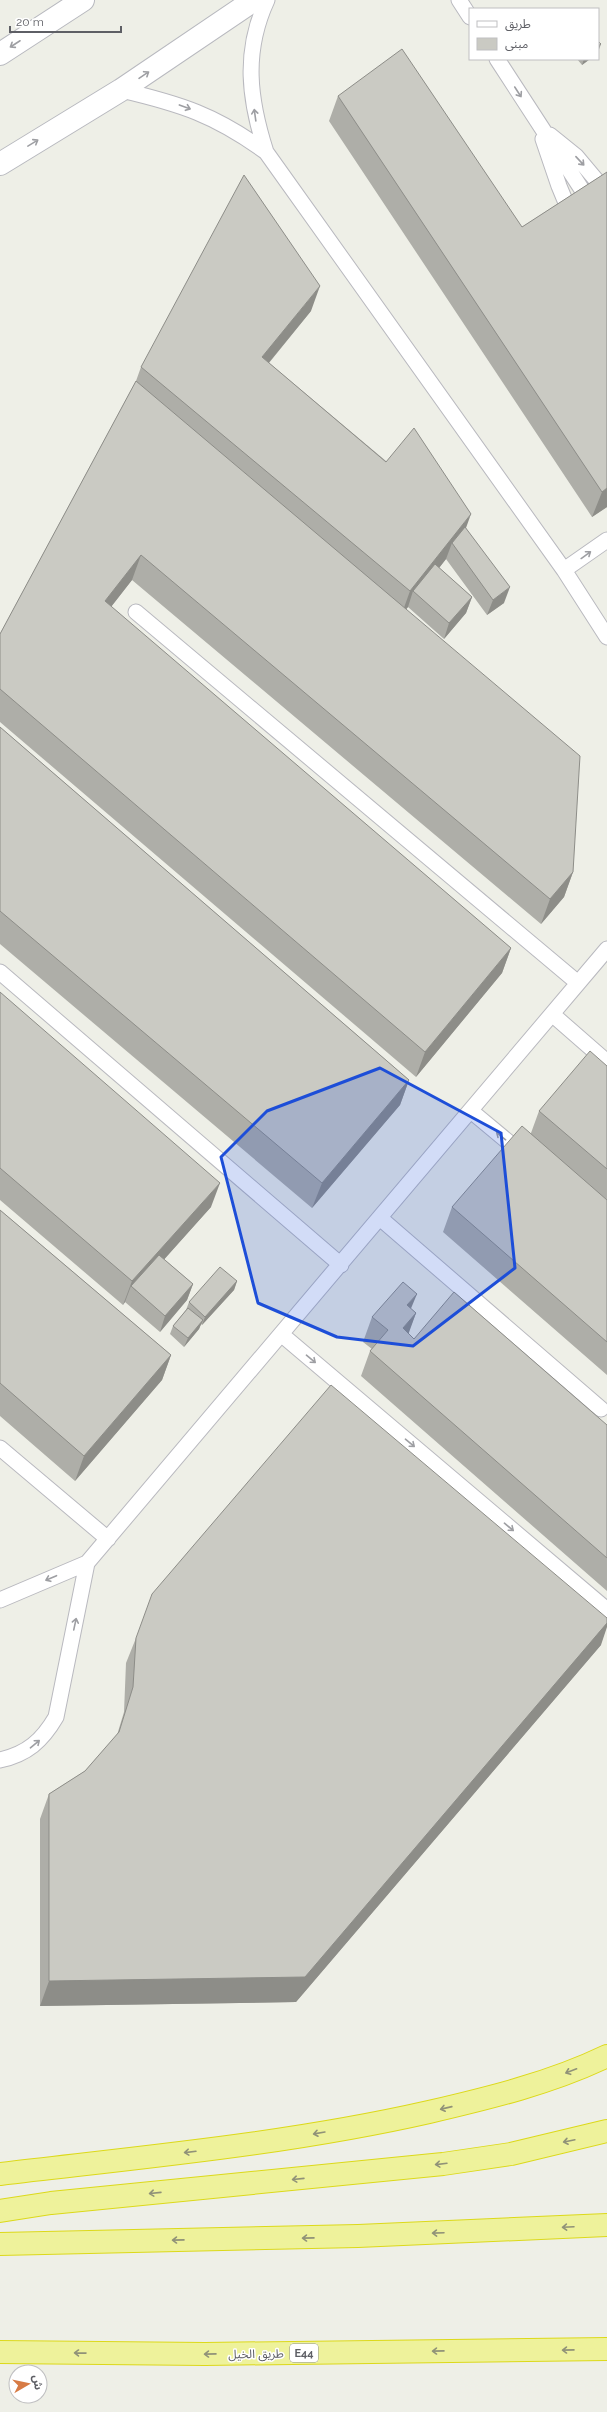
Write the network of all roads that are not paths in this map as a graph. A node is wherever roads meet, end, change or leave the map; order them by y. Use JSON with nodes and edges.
{"nodes":[{"id":1,"x":83,"y":0,"type":"edge"},
{"id":2,"x":254,"y":0,"type":"edge"},
{"id":3,"x":267,"y":0,"type":"edge"},
{"id":4,"x":459,"y":0,"type":"edge"},
{"id":5,"x":469,"y":15,"type":"edge"},
{"id":6,"x":0,"y":54,"type":"edge"},
{"id":7,"x":498,"y":60,"type":"edge"},
{"id":8,"x":120,"y":90,"type":"junction"},
{"id":9,"x":540,"y":127,"type":"junction"},
{"id":10,"x":266,"y":152,"type":"junction"},
{"id":11,"x":0,"y":164,"type":"edge"},
{"id":12,"x":607,"y":193,"type":"edge"},
{"id":13,"x":590,"y":202,"type":"edge"},
{"id":14,"x":571,"y":215,"type":"edge"},
{"id":15,"x":607,"y":540,"type":"edge"},
{"id":16,"x":564,"y":570,"type":"junction"},
{"id":17,"x":136,"y":612,"type":"dead end"},
{"id":18,"x":607,"y":637,"type":"edge"},
{"id":19,"x":607,"y":949,"type":"edge"},
{"id":20,"x":0,"y":972,"type":"edge"},
{"id":21,"x":578,"y":983,"type":"junction"},
{"id":22,"x":552,"y":1014,"type":"junction"},
{"id":23,"x":607,"y":1062,"type":"edge"},
{"id":24,"x":471,"y":1111,"type":"junction"},
{"id":25,"x":533,"y":1162,"type":"edge"},
{"id":26,"x":380,"y":1218,"type":"junction"},
{"id":27,"x":341,"y":1265,"type":"junction"},
{"id":28,"x":281,"y":1334,"type":"junction"},
{"id":29,"x":601,"y":1409,"type":"dead end"},
{"id":30,"x":0,"y":1448,"type":"edge"},
{"id":31,"x":108,"y":1539,"type":"junction"},
{"id":32,"x":87,"y":1563,"type":"junction"},
{"id":33,"x":0,"y":1600,"type":"edge"},
{"id":34,"x":607,"y":1610,"type":"edge"},
{"id":35,"x":0,"y":1760,"type":"edge"},
{"id":36,"x":607,"y":2056,"type":"edge"},
{"id":37,"x":607,"y":2132,"type":"edge"},
{"id":38,"x":0,"y":2174,"type":"edge"},
{"id":39,"x":0,"y":2211,"type":"edge"},
{"id":40,"x":607,"y":2225,"type":"edge"},
{"id":41,"x":0,"y":2244,"type":"edge"},
{"id":42,"x":607,"y":2349,"type":"edge"},
{"id":43,"x":0,"y":2352,"type":"edge"}],
"edges":[{"from":1,"to":6,"type":"street","one_way":true},
{"from":8,"to":2,"type":"street","one_way":true},
{"from":10,"to":3,"type":"lane","one_way":true},
{"from":4,"to":5,"type":"lane"},
{"from":7,"to":9,"type":"lane","one_way":true},
{"from":8,"to":10,"type":"lane","one_way":true},
{"from":11,"to":8,"type":"street","one_way":true},
{"from":9,"to":12,"type":"lane","one_way":true},
{"from":9,"to":13,"type":"lane"},
{"from":9,"to":14,"type":"lane"},
{"from":10,"to":16,"type":"lane"},
{"from":16,"to":15,"type":"lane","one_way":true},
{"from":16,"to":18,"type":"lane"},
{"from":17,"to":21,"type":"lane"},
{"from":19,"to":21,"type":"lane"},
{"from":20,"to":27,"type":"lane"},
{"from":21,"to":22,"type":"lane"},
{"from":22,"to":23,"type":"lane"},
{"from":22,"to":24,"type":"lane"},
{"from":25,"to":24,"type":"lane","one_way":true},
{"from":24,"to":26,"type":"lane"},
{"from":26,"to":27,"type":"lane"},
{"from":26,"to":29,"type":"lane"},
{"from":27,"to":28,"type":"lane"},
{"from":28,"to":31,"type":"lane"},
{"from":28,"to":34,"type":"lane","one_way":true},
{"from":30,"to":31,"type":"lane"},
{"from":31,"to":32,"type":"lane"},
{"from":32,"to":33,"type":"lane","one_way":true},
{"from":35,"to":32,"type":"lane","one_way":true},
{"from":36,"to":38,"type":"highway","one_way":true},
{"from":37,"to":39,"type":"highway","one_way":true},
{"from":40,"to":41,"type":"highway","one_way":true},
{"from":42,"to":43,"type":"highway","name":"طريق الخيل","number":"E44","one_way":true}]}
